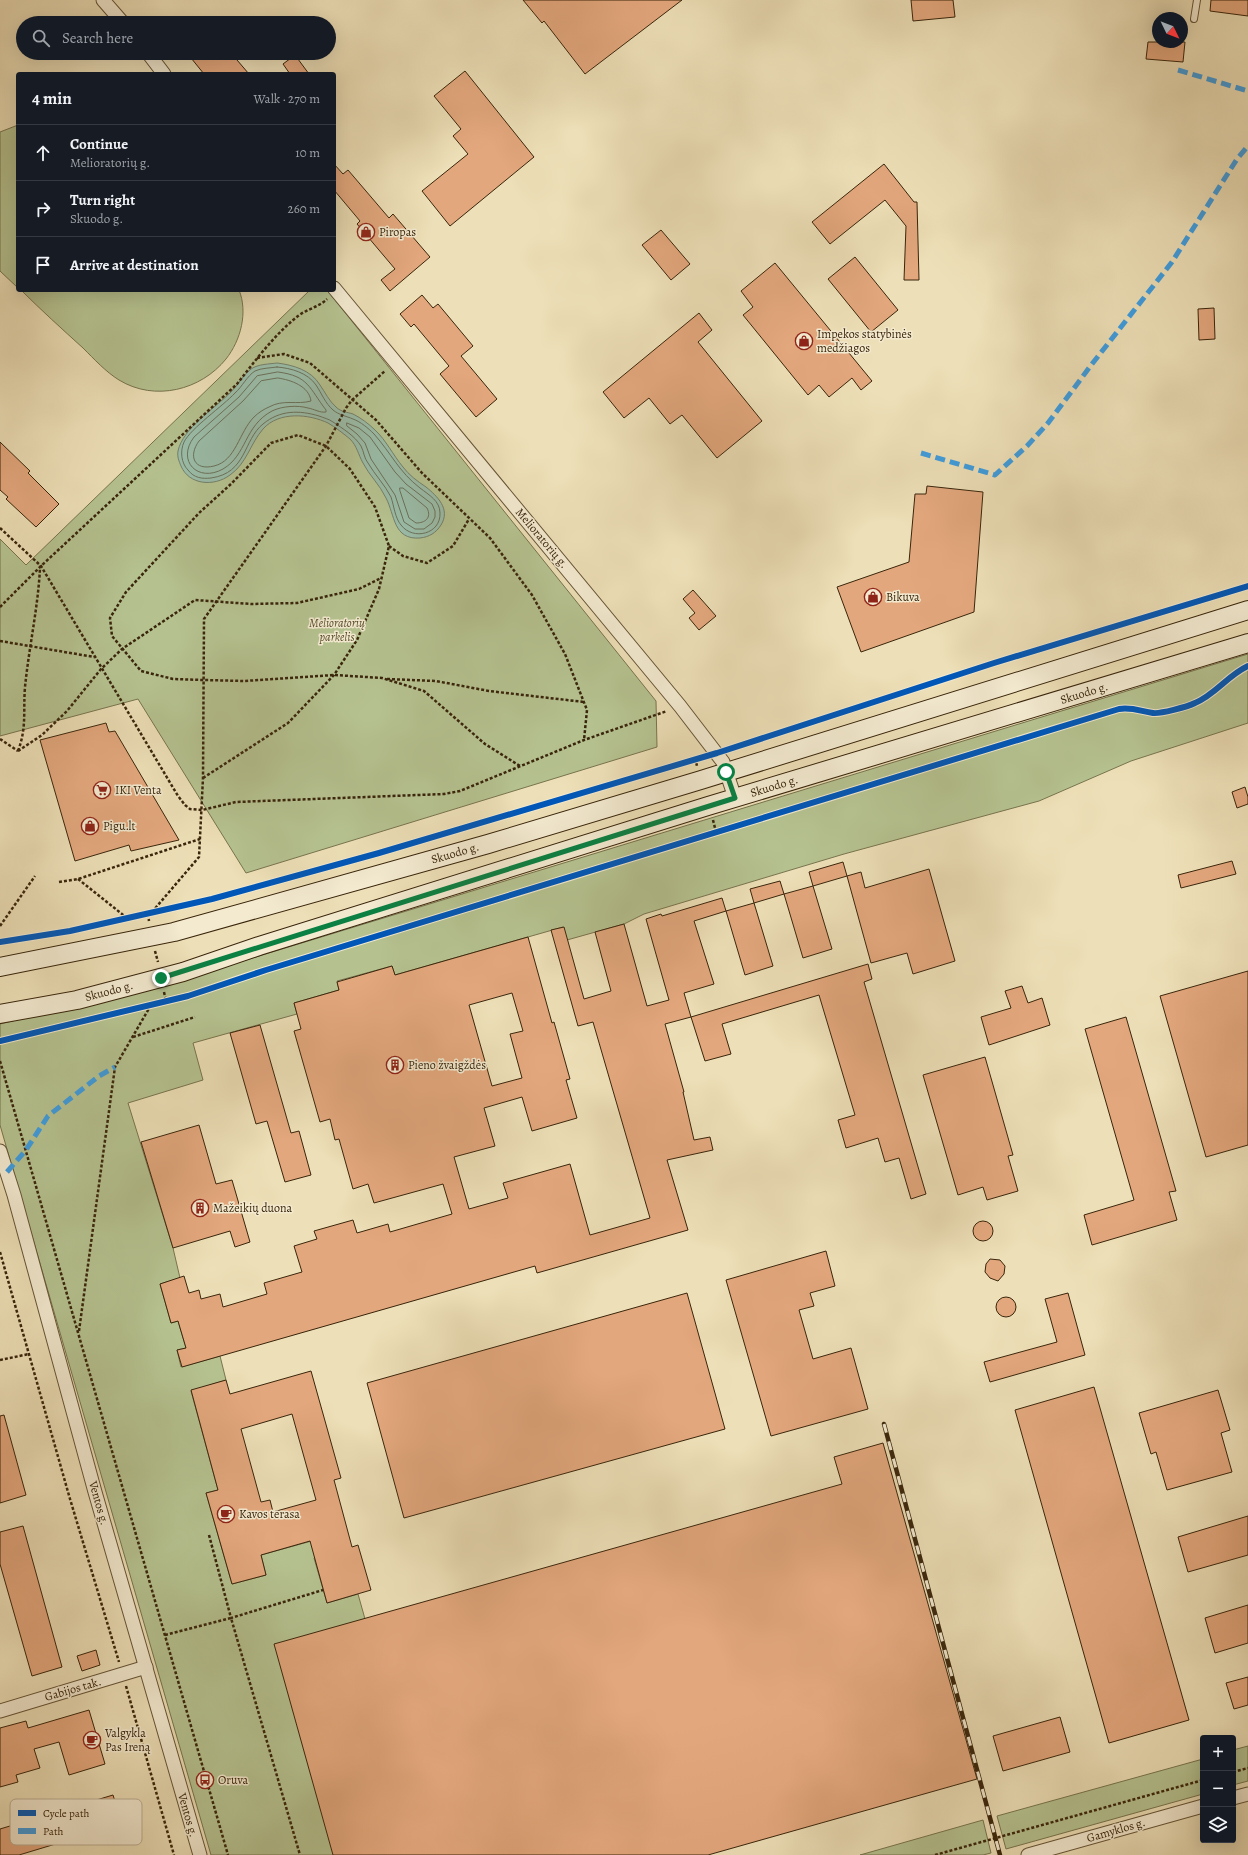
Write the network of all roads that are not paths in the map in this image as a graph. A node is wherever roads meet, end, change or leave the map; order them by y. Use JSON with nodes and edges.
{"nodes":[{"id":1,"x":103,"y":0,"type":"edge"},
{"id":2,"x":1197,"y":0,"type":"edge"},
{"id":3,"x":117,"y":16,"type":"edge"},
{"id":4,"x":1194,"y":19,"type":"dead end"},
{"id":5,"x":153,"y":60,"type":"edge"},
{"id":6,"x":162,"y":72,"type":"edge"},
{"id":7,"x":336,"y":290,"type":"edge"},
{"id":8,"x":1248,"y":610,"type":"edge"},
{"id":9,"x":1248,"y":643,"type":"edge"},
{"id":10,"x":726,"y":772,"type":"junction"},
{"id":11,"x":735,"y":798,"type":"junction"},
{"id":12,"x":0,"y":967,"type":"edge"},
{"id":13,"x":0,"y":1014,"type":"edge"},
{"id":14,"x":0,"y":1151,"type":"edge"},
{"id":15,"x":146,"y":1667,"type":"junction"},
{"id":16,"x":0,"y":1711,"type":"edge"},
{"id":17,"x":1248,"y":1794,"type":"edge"},
{"id":18,"x":1236,"y":1797,"type":"edge"},
{"id":19,"x":1200,"y":1807,"type":"edge"},
{"id":20,"x":200,"y":1855,"type":"edge"},
{"id":21,"x":1028,"y":1855,"type":"edge"}],
"edges":[{"from":1,"to":3,"type":"street"},
{"from":2,"to":4,"type":"lane"},
{"from":5,"to":6,"type":"street"},
{"from":7,"to":10,"type":"street","name":"Melioratorių g."},
{"from":8,"to":10,"type":"main road","name":"Skuodo g."},
{"from":9,"to":11,"type":"main road","name":"Skuodo g."},
{"from":10,"to":11,"type":"street","name":"Melioratorių g."},
{"from":10,"to":12,"type":"main road","name":"Skuodo g."},
{"from":11,"to":13,"type":"main road","name":"Skuodo g."},
{"from":14,"to":15,"type":"street","name":"Ventos g."},
{"from":15,"to":16,"type":"street","name":"Gabijos tak."},
{"from":15,"to":20,"type":"street","name":"Ventos g."},
{"from":17,"to":18,"type":"street"},
{"from":19,"to":21,"type":"street","name":"Gamyklos g."}]}
